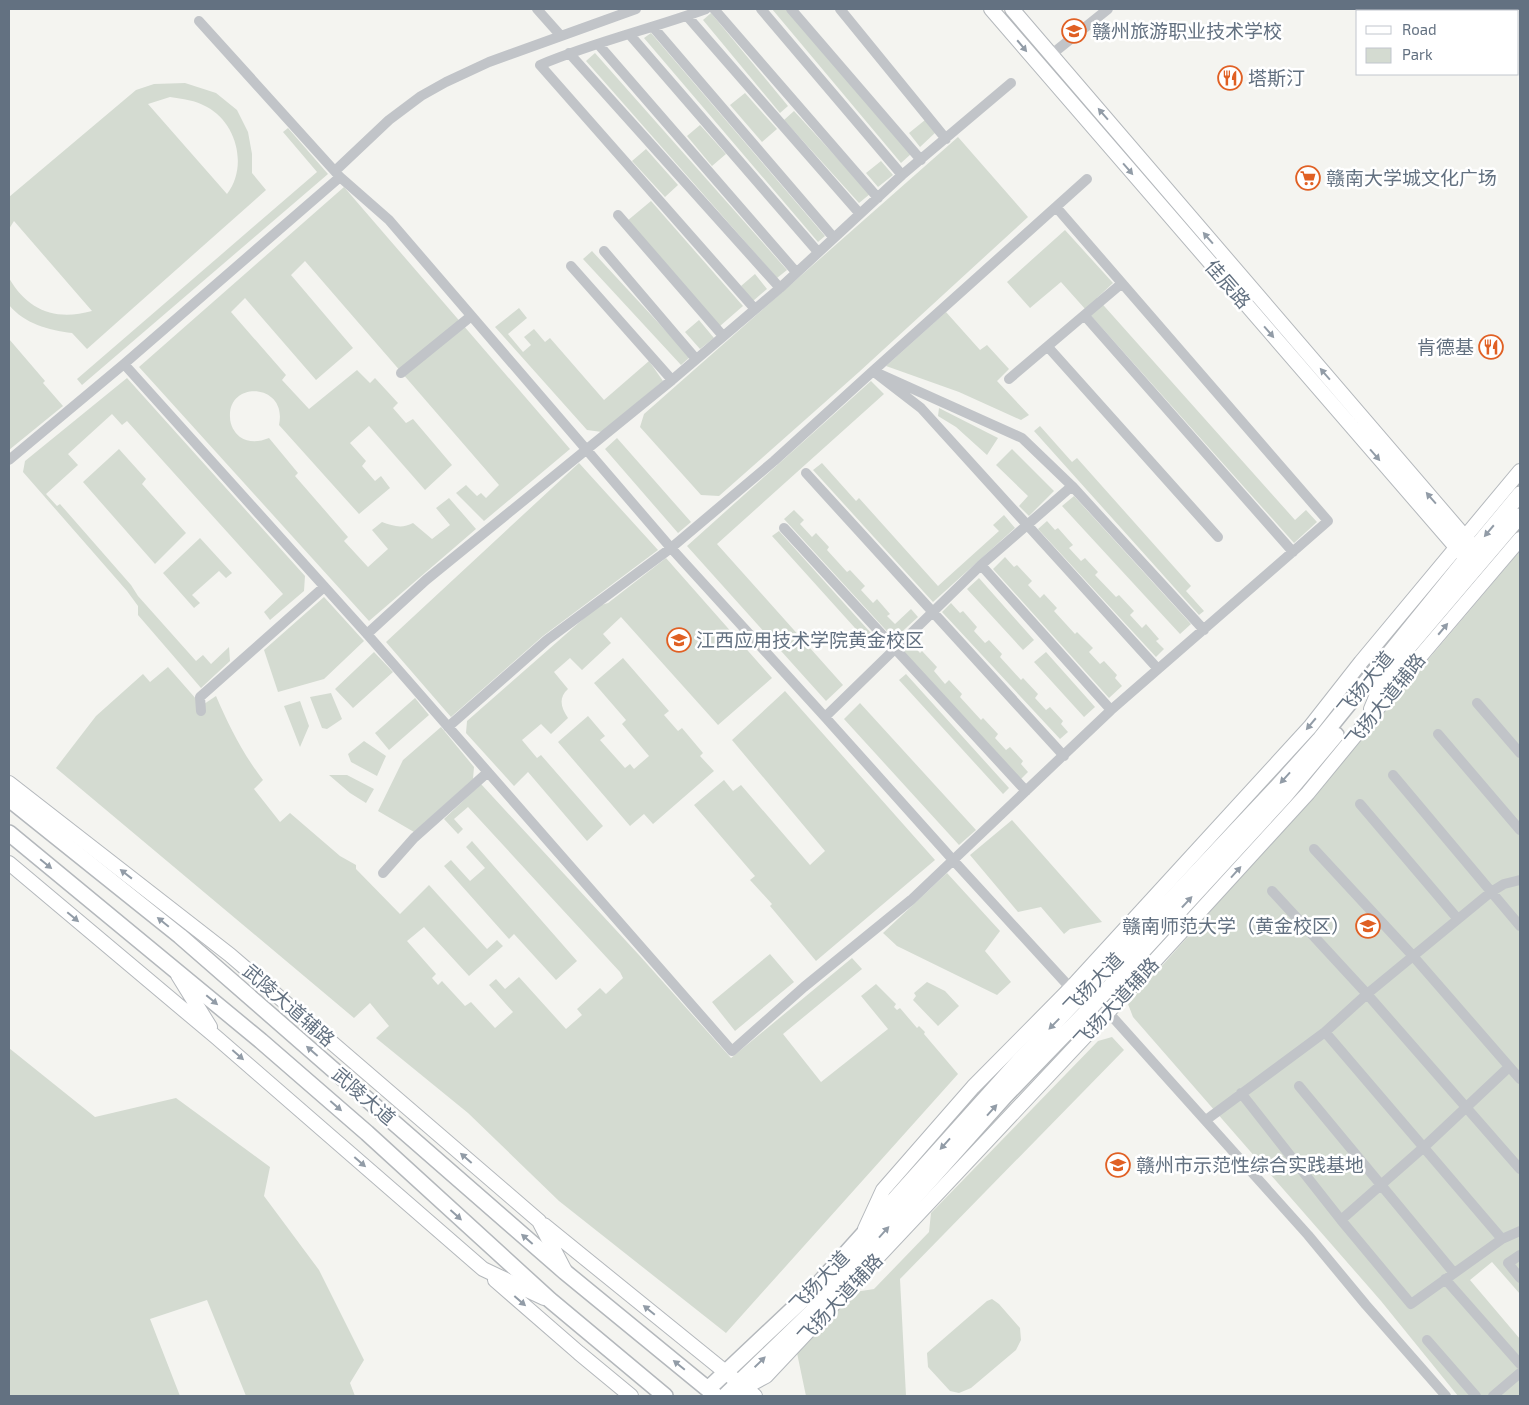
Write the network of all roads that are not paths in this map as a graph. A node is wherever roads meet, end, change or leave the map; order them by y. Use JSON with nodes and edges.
{"nodes":[{"id":1,"x":537,"y":9,"type":"edge"},
{"id":2,"x":636,"y":9,"type":"edge"},
{"id":3,"x":706,"y":9,"type":"edge"},
{"id":4,"x":714,"y":9,"type":"edge"},
{"id":5,"x":761,"y":9,"type":"edge"},
{"id":6,"x":791,"y":9,"type":"edge"},
{"id":7,"x":840,"y":9,"type":"edge"},
{"id":8,"x":991,"y":9,"type":"edge"},
{"id":9,"x":1012,"y":9,"type":"edge"},
{"id":10,"x":1108,"y":9,"type":"edge"},
{"id":11,"x":687,"y":16,"type":"junction"},
{"id":12,"x":199,"y":21,"type":"dead end"},
{"id":13,"x":653,"y":27,"type":"junction"},
{"id":14,"x":630,"y":35,"type":"junction"},
{"id":15,"x":561,"y":36,"type":"junction"},
{"id":16,"x":598,"y":44,"type":"junction"},
{"id":17,"x":569,"y":53,"type":"junction"},
{"id":18,"x":1052,"y":54,"type":"junction"},
{"id":19,"x":1011,"y":83,"type":"dead end"},
{"id":20,"x":946,"y":139,"type":"junction"},
{"id":21,"x":921,"y":160,"type":"junction"},
{"id":22,"x":338,"y":174,"type":"junction"},
{"id":23,"x":902,"y":175,"type":"junction"},
{"id":24,"x":1087,"y":179,"type":"dead end"},
{"id":25,"x":878,"y":198,"type":"junction"},
{"id":26,"x":1056,"y":207,"type":"junction"},
{"id":27,"x":860,"y":214,"type":"junction"},
{"id":28,"x":618,"y":216,"type":"dead end"},
{"id":29,"x":834,"y":238,"type":"junction"},
{"id":30,"x":604,"y":251,"type":"dead end"},
{"id":31,"x":818,"y":252,"type":"junction"},
{"id":32,"x":571,"y":266,"type":"dead end"},
{"id":33,"x":796,"y":272,"type":"junction"},
{"id":34,"x":1121,"y":284,"type":"junction"},
{"id":35,"x":780,"y":288,"type":"junction"},
{"id":36,"x":754,"y":308,"type":"junction"},
{"id":37,"x":1085,"y":316,"type":"junction"},
{"id":38,"x":470,"y":317,"type":"junction"},
{"id":39,"x":722,"y":336,"type":"junction"},
{"id":40,"x":1048,"y":347,"type":"junction"},
{"id":41,"x":696,"y":359,"type":"junction"},
{"id":42,"x":124,"y":364,"type":"junction"},
{"id":43,"x":872,"y":371,"type":"junction"},
{"id":44,"x":401,"y":373,"type":"dead end"},
{"id":45,"x":1009,"y":379,"type":"dead end"},
{"id":46,"x":672,"y":380,"type":"junction"},
{"id":47,"x":586,"y":450,"type":"junction"},
{"id":48,"x":9,"y":460,"type":"edge"},
{"id":49,"x":1520,"y":471,"type":"edge"},
{"id":50,"x":806,"y":473,"type":"dead end"},
{"id":51,"x":1072,"y":486,"type":"junction"},
{"id":52,"x":1520,"y":494,"type":"edge"},
{"id":53,"x":1520,"y":516,"type":"edge"},
{"id":54,"x":1026,"y":525,"type":"junction"},
{"id":55,"x":784,"y":528,"type":"dead end"},
{"id":56,"x":1218,"y":537,"type":"dead end"},
{"id":57,"x":1520,"y":539,"type":"edge"},
{"id":58,"x":671,"y":548,"type":"junction"},
{"id":59,"x":1465,"y":548,"type":"junction"},
{"id":60,"x":1293,"y":552,"type":"junction"},
{"id":61,"x":982,"y":565,"type":"junction"},
{"id":62,"x":324,"y":587,"type":"junction"},
{"id":63,"x":934,"y":611,"type":"junction"},
{"id":64,"x":1204,"y":630,"type":"junction"},
{"id":65,"x":366,"y":634,"type":"junction"},
{"id":66,"x":1402,"y":637,"type":"junction"},
{"id":67,"x":895,"y":649,"type":"junction"},
{"id":68,"x":1361,"y":662,"type":"junction"},
{"id":69,"x":1158,"y":669,"type":"junction"},
{"id":70,"x":1386,"y":673,"type":"junction"},
{"id":71,"x":1477,"y":703,"type":"dead end"},
{"id":72,"x":201,"y":710,"type":"dead end"},
{"id":73,"x":1111,"y":710,"type":"junction"},
{"id":74,"x":825,"y":717,"type":"junction"},
{"id":75,"x":1365,"y":724,"type":"junction"},
{"id":76,"x":448,"y":727,"type":"junction"},
{"id":77,"x":1438,"y":734,"type":"dead end"},
{"id":78,"x":1520,"y":752,"type":"edge"},
{"id":79,"x":1064,"y":756,"type":"junction"},
{"id":80,"x":488,"y":772,"type":"junction"},
{"id":81,"x":1394,"y":775,"type":"dead end"},
{"id":82,"x":9,"y":783,"type":"edge"},
{"id":83,"x":1026,"y":791,"type":"junction"},
{"id":84,"x":9,"y":799,"type":"edge"},
{"id":85,"x":1360,"y":804,"type":"dead end"},
{"id":86,"x":1520,"y":830,"type":"edge"},
{"id":87,"x":9,"y":833,"type":"edge"},
{"id":88,"x":1314,"y":849,"type":"dead end"},
{"id":89,"x":953,"y":860,"type":"junction"},
{"id":90,"x":1186,"y":862,"type":"junction"},
{"id":91,"x":9,"y":864,"type":"edge"},
{"id":92,"x":383,"y":873,"type":"dead end"},
{"id":93,"x":1520,"y":880,"type":"edge"},
{"id":94,"x":1272,"y":891,"type":"dead end"},
{"id":95,"x":1491,"y":892,"type":"junction"},
{"id":96,"x":1167,"y":906,"type":"junction"},
{"id":97,"x":1195,"y":916,"type":"junction"},
{"id":98,"x":1458,"y":918,"type":"junction"},
{"id":99,"x":1520,"y":926,"type":"edge"},
{"id":100,"x":180,"y":936,"type":"junction"},
{"id":101,"x":1147,"y":946,"type":"junction"},
{"id":102,"x":230,"y":955,"type":"junction"},
{"id":103,"x":1413,"y":956,"type":"junction"},
{"id":104,"x":174,"y":968,"type":"junction"},
{"id":105,"x":1075,"y":993,"type":"junction"},
{"id":106,"x":1367,"y":994,"type":"junction"},
{"id":107,"x":1094,"y":1004,"type":"junction"},
{"id":108,"x":1108,"y":1012,"type":"junction"},
{"id":109,"x":1326,"y":1032,"type":"junction"},
{"id":110,"x":216,"y":1037,"type":"junction"},
{"id":111,"x":1018,"y":1062,"type":"junction"},
{"id":112,"x":1510,"y":1067,"type":"junction"},
{"id":113,"x":1520,"y":1079,"type":"edge"},
{"id":114,"x":1299,"y":1086,"type":"dead end"},
{"id":115,"x":973,"y":1088,"type":"junction"},
{"id":116,"x":1241,"y":1093,"type":"junction"},
{"id":117,"x":1466,"y":1108,"type":"junction"},
{"id":118,"x":1206,"y":1120,"type":"junction"},
{"id":119,"x":1424,"y":1147,"type":"junction"},
{"id":120,"x":1520,"y":1168,"type":"edge"},
{"id":121,"x":1382,"y":1185,"type":"junction"},
{"id":122,"x":1341,"y":1220,"type":"junction"},
{"id":123,"x":539,"y":1221,"type":"junction"},
{"id":124,"x":1520,"y":1231,"type":"edge"},
{"id":125,"x":862,"y":1237,"type":"junction"},
{"id":126,"x":1502,"y":1239,"type":"junction"},
{"id":127,"x":1520,"y":1256,"type":"edge"},
{"id":128,"x":484,"y":1269,"type":"junction"},
{"id":129,"x":565,"y":1272,"type":"junction"},
{"id":130,"x":1449,"y":1276,"type":"junction"},
{"id":131,"x":1520,"y":1278,"type":"edge"},
{"id":132,"x":550,"y":1300,"type":"junction"},
{"id":133,"x":1427,"y":1340,"type":"dead end"},
{"id":134,"x":1520,"y":1364,"type":"edge"},
{"id":135,"x":1520,"y":1372,"type":"edge"},
{"id":136,"x":726,"y":1373,"type":"junction"},
{"id":137,"x":746,"y":1389,"type":"edge"},
{"id":138,"x":709,"y":1394,"type":"edge"},
{"id":139,"x":631,"y":1396,"type":"edge"},
{"id":140,"x":665,"y":1396,"type":"edge"},
{"id":141,"x":727,"y":1396,"type":"edge"},
{"id":142,"x":1446,"y":1396,"type":"edge"},
{"id":143,"x":1476,"y":1396,"type":"edge"},
{"id":144,"x":1493,"y":1396,"type":"edge"}],
"edges":[{"from":1,"to":15,"type":"street"},
{"from":2,"to":15,"type":"street"},
{"from":3,"to":11,"type":"street"},
{"from":4,"to":25,"type":"street"},
{"from":5,"to":23,"type":"street"},
{"from":6,"to":21,"type":"street"},
{"from":7,"to":20,"type":"street"},
{"from":8,"to":59,"type":"street","name":"佳辰路","one_way":true},
{"from":9,"to":18,"type":"street","name":"佳辰路"},
{"from":10,"to":18,"type":"street"},
{"from":11,"to":13,"type":"street"},
{"from":11,"to":27,"type":"street"},
{"from":12,"to":22,"type":"street"},
{"from":13,"to":14,"type":"street"},
{"from":13,"to":29,"type":"street"},
{"from":14,"to":16,"type":"street"},
{"from":14,"to":31,"type":"street"},
{"from":15,"to":22,"type":"street"},
{"from":16,"to":17,"type":"street"},
{"from":16,"to":33,"type":"street"},
{"from":17,"to":35,"type":"street"},
{"from":17,"to":36,"type":"street"},
{"from":59,"to":18,"type":"street","name":"佳辰路","one_way":true},
{"from":19,"to":20,"type":"street"},
{"from":20,"to":21,"type":"street"},
{"from":21,"to":23,"type":"street"},
{"from":22,"to":38,"type":"street"},
{"from":22,"to":42,"type":"street"},
{"from":23,"to":25,"type":"street"},
{"from":24,"to":26,"type":"street"},
{"from":25,"to":27,"type":"street"},
{"from":26,"to":34,"type":"street"},
{"from":26,"to":43,"type":"street"},
{"from":27,"to":29,"type":"street"},
{"from":28,"to":39,"type":"street"},
{"from":29,"to":31,"type":"street"},
{"from":30,"to":41,"type":"street"},
{"from":31,"to":33,"type":"street"},
{"from":32,"to":46,"type":"street"},
{"from":33,"to":35,"type":"street"},
{"from":34,"to":37,"type":"street"},
{"from":34,"to":60,"type":"street"},
{"from":35,"to":36,"type":"street"},
{"from":36,"to":39,"type":"street"},
{"from":37,"to":40,"type":"street"},
{"from":37,"to":60,"type":"street"},
{"from":38,"to":44,"type":"street"},
{"from":38,"to":47,"type":"street"},
{"from":39,"to":41,"type":"street"},
{"from":40,"to":45,"type":"street"},
{"from":40,"to":56,"type":"street"},
{"from":41,"to":46,"type":"street"},
{"from":42,"to":48,"type":"street"},
{"from":42,"to":62,"type":"street"},
{"from":43,"to":51,"type":"street"},
{"from":43,"to":54,"type":"street"},
{"from":43,"to":58,"type":"street"},
{"from":46,"to":47,"type":"street"},
{"from":47,"to":58,"type":"street"},
{"from":47,"to":65,"type":"street"},
{"from":49,"to":59,"type":"street","name":"飞扬大道辅路"},
{"from":50,"to":63,"type":"street"},
{"from":51,"to":54,"type":"street"},
{"from":51,"to":64,"type":"street"},
{"from":52,"to":59,"type":"main road","name":"飞扬大道","one_way":true},
{"from":53,"to":70,"type":"main road","name":"飞扬大道"},
{"from":54,"to":61,"type":"street"},
{"from":54,"to":69,"type":"street"},
{"from":55,"to":67,"type":"street"},
{"from":75,"to":57,"type":"street","name":"飞扬大道辅路","one_way":true},
{"from":58,"to":74,"type":"street"},
{"from":58,"to":76,"type":"street"},
{"from":59,"to":66,"type":"main road","name":"飞扬大道"},
{"from":59,"to":68,"type":"street","name":"飞扬大道辅路"},
{"from":60,"to":64,"type":"street"},
{"from":61,"to":63,"type":"street"},
{"from":61,"to":73,"type":"street"},
{"from":62,"to":65,"type":"street"},
{"from":62,"to":72,"type":"street"},
{"from":63,"to":67,"type":"street"},
{"from":63,"to":79,"type":"street"},
{"from":64,"to":69,"type":"street"},
{"from":65,"to":76,"type":"street"},
{"from":66,"to":68,"type":"street"},
{"from":66,"to":96,"type":"main road","name":"飞扬大道","one_way":true},
{"from":67,"to":74,"type":"street"},
{"from":67,"to":83,"type":"street"},
{"from":68,"to":90,"type":"street","name":"飞扬大道辅路","one_way":true},
{"from":69,"to":73,"type":"street"},
{"from":70,"to":75,"type":"street"},
{"from":101,"to":70,"type":"main road","name":"飞扬大道","one_way":true},
{"from":71,"to":78,"type":"street"},
{"from":73,"to":79,"type":"street"},
{"from":74,"to":89,"type":"street"},
{"from":97,"to":75,"type":"street","name":"飞扬大道辅路","one_way":true},
{"from":76,"to":80,"type":"street"},
{"from":77,"to":86,"type":"street"},
{"from":79,"to":83,"type":"street"},
{"from":80,"to":89,"type":"street"},
{"from":80,"to":92,"type":"street"},
{"from":81,"to":95,"type":"street"},
{"from":102,"to":82,"type":"street","name":"武陵大道辅路","one_way":true},
{"from":83,"to":89,"type":"street"},
{"from":100,"to":84,"type":"main road","name":"武陵大道","one_way":true},
{"from":85,"to":98,"type":"street"},
{"from":87,"to":104,"type":"main road","name":"武陵大道","one_way":true},
{"from":88,"to":103,"type":"street"},
{"from":89,"to":105,"type":"street"},
{"from":90,"to":96,"type":"street"},
{"from":90,"to":105,"type":"street","name":"飞扬大道辅路"},
{"from":91,"to":110,"type":"street","one_way":true},
{"from":93,"to":95,"type":"street"},
{"from":94,"to":106,"type":"street"},
{"from":95,"to":98,"type":"street"},
{"from":95,"to":99,"type":"street"},
{"from":96,"to":105,"type":"main road","name":"飞扬大道"},
{"from":97,"to":101,"type":"street"},
{"from":97,"to":108,"type":"street","name":"飞扬大道辅路"},
{"from":98,"to":103,"type":"street"},
{"from":100,"to":102,"type":"street"},
{"from":129,"to":100,"type":"main road","name":"武陵大道","one_way":true},
{"from":101,"to":107,"type":"main road","name":"飞扬大道"},
{"from":123,"to":102,"type":"street","name":"武陵大道辅路","one_way":true},
{"from":103,"to":106,"type":"street"},
{"from":103,"to":112,"type":"street"},
{"from":104,"to":110,"type":"street"},
{"from":104,"to":132,"type":"main road","name":"武陵大道","one_way":true},
{"from":105,"to":107,"type":"street"},
{"from":105,"to":111,"type":"main road","name":"飞扬大道","one_way":true},
{"from":105,"to":115,"type":"street","name":"飞扬大道辅路"},
{"from":106,"to":109,"type":"street"},
{"from":106,"to":117,"type":"street"},
{"from":107,"to":108,"type":"street"},
{"from":137,"to":107,"type":"main road","name":"飞扬大道","one_way":true},
{"from":108,"to":118,"type":"street"},
{"from":108,"to":137,"type":"street","name":"飞扬大道辅路"},
{"from":109,"to":116,"type":"street"},
{"from":109,"to":119,"type":"street"},
{"from":110,"to":128,"type":"street","one_way":true},
{"from":111,"to":115,"type":"street"},
{"from":111,"to":125,"type":"main road","name":"飞扬大道","one_way":true},
{"from":112,"to":113,"type":"street"},
{"from":112,"to":117,"type":"street"},
{"from":114,"to":121,"type":"street"},
{"from":115,"to":125,"type":"street","name":"飞扬大道辅路"},
{"from":116,"to":118,"type":"street"},
{"from":116,"to":122,"type":"street"},
{"from":117,"to":119,"type":"street"},
{"from":117,"to":120,"type":"street"},
{"from":118,"to":142,"type":"street"},
{"from":119,"to":121,"type":"street"},
{"from":119,"to":126,"type":"street"},
{"from":121,"to":122,"type":"street"},
{"from":121,"to":130,"type":"street"},
{"from":122,"to":130,"type":"street"},
{"from":123,"to":129,"type":"street","name":"武陵大道辅路"},
{"from":136,"to":123,"type":"street","one_way":true},
{"from":124,"to":126,"type":"street"},
{"from":125,"to":136,"type":"main road","name":"飞扬大道"},
{"from":126,"to":130,"type":"street"},
{"from":127,"to":131,"type":"street"},
{"from":128,"to":132,"type":"street"},
{"from":128,"to":139,"type":"street","one_way":true},
{"from":138,"to":129,"type":"main road","name":"武陵大道","one_way":true},
{"from":130,"to":134,"type":"street"},
{"from":132,"to":140,"type":"main road","name":"武陵大道"},
{"from":133,"to":143,"type":"street"},
{"from":135,"to":144,"type":"street"},
{"from":136,"to":137,"type":"street"},
{"from":136,"to":138,"type":"main road","name":"飞扬大道"},
{"from":137,"to":141,"type":"main road","name":"飞扬大道"}]}
